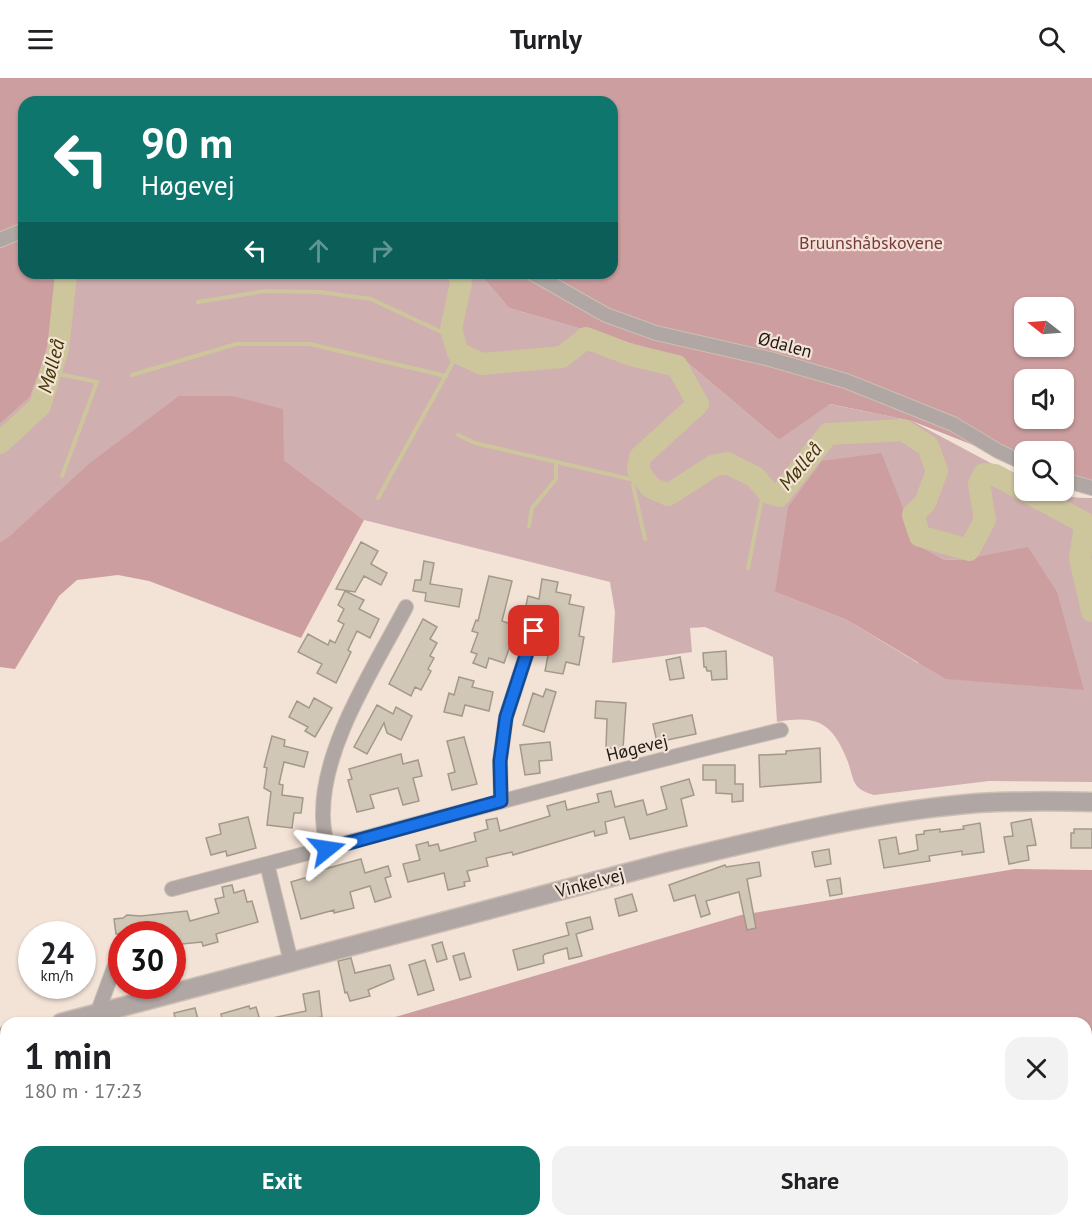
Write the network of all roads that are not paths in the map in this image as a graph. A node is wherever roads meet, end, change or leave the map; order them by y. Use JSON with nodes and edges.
{"nodes":[{"id":1,"x":18,"y":233,"type":"edge"},
{"id":2,"x":0,"y":240,"type":"edge"},
{"id":3,"x":543,"y":279,"type":"edge"},
{"id":4,"x":1014,"y":458,"type":"edge"},
{"id":5,"x":1074,"y":483,"type":"edge"},
{"id":6,"x":1092,"y":488,"type":"edge"},
{"id":7,"x":406,"y":608,"type":"dead end"},
{"id":8,"x":534,"y":631,"type":"dead end"},
{"id":9,"x":782,"y":730,"type":"dead end"},
{"id":10,"x":501,"y":801,"type":"junction"},
{"id":11,"x":1092,"y":802,"type":"edge"},
{"id":12,"x":327,"y":849,"type":"junction"},
{"id":13,"x":267,"y":864,"type":"junction"},
{"id":14,"x":172,"y":889,"type":"dead end"},
{"id":15,"x":291,"y":962,"type":"junction"},
{"id":16,"x":108,"y":984,"type":"edge"},
{"id":17,"x":97,"y":1014,"type":"junction"},
{"id":18,"x":85,"y":1017,"type":"edge"}],
"edges":[{"from":1,"to":2,"type":"street"},
{"from":3,"to":4,"type":"street","name":"Ødalen"},
{"from":5,"to":6,"type":"street"},
{"from":7,"to":12,"type":"street"},
{"from":8,"to":10,"type":"street"},
{"from":9,"to":10,"type":"street","name":"Høgevej"},
{"from":10,"to":12,"type":"street","name":"Høgevej"},
{"from":11,"to":15,"type":"street","name":"Vinkelvej"},
{"from":12,"to":13,"type":"street","name":"Høgevej"},
{"from":13,"to":14,"type":"street","name":"Høgevej"},
{"from":13,"to":15,"type":"street"},
{"from":15,"to":17,"type":"street","name":"Vinkelvej"},
{"from":16,"to":17,"type":"street"},
{"from":17,"to":18,"type":"street","name":"Vinkelvej"}]}
